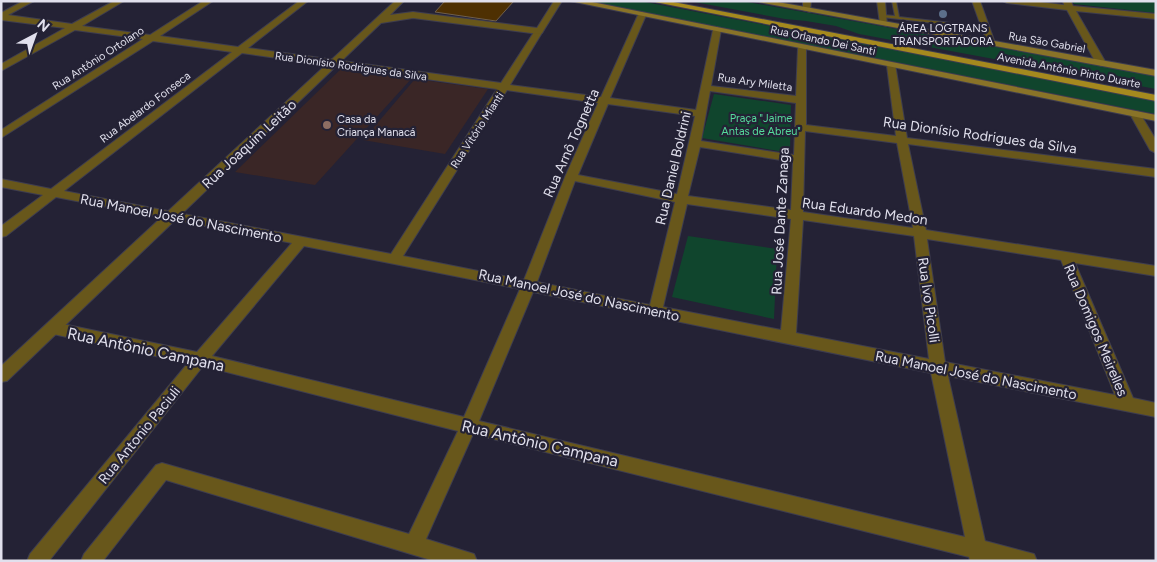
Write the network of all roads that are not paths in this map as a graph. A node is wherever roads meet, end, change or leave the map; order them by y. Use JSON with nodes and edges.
{"nodes":[{"id":1,"x":30,"y":1,"type":"edge"},
{"id":2,"x":120,"y":1,"type":"edge"},
{"id":3,"x":209,"y":1,"type":"edge"},
{"id":4,"x":304,"y":1,"type":"edge"},
{"id":5,"x":558,"y":1,"type":"edge"},
{"id":6,"x":574,"y":1,"type":"edge"},
{"id":7,"x":654,"y":1,"type":"edge"},
{"id":8,"x":680,"y":1,"type":"edge"},
{"id":9,"x":757,"y":1,"type":"edge"},
{"id":10,"x":881,"y":1,"type":"edge"},
{"id":11,"x":894,"y":1,"type":"edge"},
{"id":12,"x":976,"y":1,"type":"edge"},
{"id":13,"x":1007,"y":1,"type":"edge"},
{"id":14,"x":398,"y":3,"type":"edge"},
{"id":15,"x":1068,"y":4,"type":"edge"},
{"id":16,"x":807,"y":6,"type":"edge"},
{"id":17,"x":412,"y":15,"type":"junction"},
{"id":18,"x":642,"y":15,"type":"junction"},
{"id":19,"x":1,"y":16,"type":"edge"},
{"id":20,"x":1156,"y":17,"type":"edge"},
{"id":21,"x":897,"y":18,"type":"junction"},
{"id":22,"x":883,"y":20,"type":"junction"},
{"id":23,"x":935,"y":22,"type":"junction"},
{"id":24,"x":378,"y":23,"type":"junction"},
{"id":25,"x":74,"y":27,"type":"junction"},
{"id":26,"x":986,"y":28,"type":"junction"},
{"id":27,"x":717,"y":30,"type":"junction"},
{"id":28,"x":539,"y":31,"type":"junction"},
{"id":29,"x":939,"y":34,"type":"junction"},
{"id":30,"x":151,"y":38,"type":"junction"},
{"id":31,"x":992,"y":43,"type":"junction"},
{"id":32,"x":803,"y":48,"type":"junction"},
{"id":33,"x":240,"y":50,"type":"junction"},
{"id":34,"x":1101,"y":63,"type":"junction"},
{"id":35,"x":335,"y":64,"type":"junction"},
{"id":36,"x":892,"y":66,"type":"junction"},
{"id":37,"x":1,"y":68,"type":"edge"},
{"id":38,"x":1156,"y":73,"type":"edge"},
{"id":39,"x":505,"y":87,"type":"junction"},
{"id":40,"x":707,"y":88,"type":"junction"},
{"id":41,"x":1156,"y":92,"type":"edge"},
{"id":42,"x":1156,"y":98,"type":"edge"},
{"id":43,"x":606,"y":100,"type":"junction"},
{"id":44,"x":800,"y":100,"type":"junction"},
{"id":45,"x":700,"y":114,"type":"junction"},
{"id":46,"x":1135,"y":114,"type":"junction"},
{"id":47,"x":1156,"y":118,"type":"edge"},
{"id":48,"x":800,"y":127,"type":"junction"},
{"id":49,"x":1,"y":135,"type":"edge"},
{"id":50,"x":902,"y":140,"type":"junction"},
{"id":51,"x":695,"y":143,"type":"junction"},
{"id":52,"x":1156,"y":150,"type":"edge"},
{"id":53,"x":799,"y":159,"type":"junction"},
{"id":54,"x":1156,"y":174,"type":"edge"},
{"id":55,"x":571,"y":177,"type":"junction"},
{"id":56,"x":1,"y":183,"type":"edge"},
{"id":57,"x":54,"y":193,"type":"junction"},
{"id":58,"x":682,"y":199,"type":"junction"},
{"id":59,"x":174,"y":215,"type":"junction"},
{"id":60,"x":797,"y":216,"type":"junction"},
{"id":61,"x":1,"y":233,"type":"edge"},
{"id":62,"x":920,"y":233,"type":"junction"},
{"id":63,"x":300,"y":242,"type":"junction"},
{"id":64,"x":1066,"y":256,"type":"junction"},
{"id":65,"x":395,"y":258,"type":"junction"},
{"id":66,"x":1156,"y":271,"type":"edge"},
{"id":67,"x":529,"y":285,"type":"junction"},
{"id":68,"x":655,"y":312,"type":"junction"},
{"id":69,"x":53,"y":328,"type":"junction"},
{"id":70,"x":788,"y":337,"type":"junction"},
{"id":71,"x":200,"y":359,"type":"junction"},
{"id":72,"x":938,"y":368,"type":"junction"},
{"id":73,"x":1,"y":376,"type":"edge"},
{"id":74,"x":1127,"y":404,"type":"junction"},
{"id":75,"x":1156,"y":410,"type":"edge"},
{"id":76,"x":469,"y":426,"type":"junction"},
{"id":77,"x":414,"y":544,"type":"junction"},
{"id":78,"x":979,"y":554,"type":"edge"},
{"id":79,"x":38,"y":561,"type":"edge"},
{"id":80,"x":91,"y":561,"type":"edge"},
{"id":81,"x":467,"y":561,"type":"edge"},
{"id":82,"x":1027,"y":561,"type":"edge"}],
"edges":[{"from":1,"to":19,"type":"street"},
{"from":2,"to":25,"type":"street"},
{"from":3,"to":30,"type":"street","name":"Rua Antônio Ortolano"},
{"from":4,"to":33,"type":"street","name":"Rua Abelardo Fonseca"},
{"from":5,"to":28,"type":"street","name":"Rua Vitório Mianti"},
{"from":6,"to":18,"type":"main road","name":"Rua Orlando Dei Santi"},
{"from":7,"to":42,"type":"main road","name":"Avenida Antônio Pinto Duarte"},
{"from":8,"to":41,"type":"main road","name":"Avenida Antônio Pinto Duarte"},
{"from":9,"to":16,"type":"main road","name":"Rua São Gabriel"},
{"from":10,"to":22,"type":"street"},
{"from":11,"to":21,"type":"lane"},
{"from":12,"to":26,"type":"street"},
{"from":13,"to":15,"type":"street"},
{"from":14,"to":17,"type":"street"},
{"from":14,"to":24,"type":"street"},
{"from":15,"to":20,"type":"street"},
{"from":15,"to":34,"type":"street"},
{"from":16,"to":22,"type":"main road","name":"Rua São Gabriel"},
{"from":17,"to":24,"type":"street","name":"Rua Joaquim Leitão"},
{"from":17,"to":28,"type":"street","name":"Rua Joaquim Leitão"},
{"from":18,"to":27,"type":"main road","name":"Rua Orlando Dei Santi"},
{"from":18,"to":43,"type":"street","name":"Rua Arnô Tognetta"},
{"from":19,"to":25,"type":"street","name":"Rua Dionísio Rodrigues da Silva"},
{"from":21,"to":22,"type":"lane"},
{"from":21,"to":23,"type":"lane"},
{"from":22,"to":29,"type":"main road","name":"Rua São Gabriel"},
{"from":23,"to":26,"type":"lane"},
{"from":23,"to":29,"type":"lane"},
{"from":24,"to":35,"type":"street","name":"Rua Joaquim Leitão"},
{"from":25,"to":30,"type":"street","name":"Rua Dionísio Rodrigues da Silva"},
{"from":25,"to":37,"type":"street"},
{"from":26,"to":31,"type":"street"},
{"from":27,"to":32,"type":"main road","name":"Rua Orlando Dei Santi"},
{"from":27,"to":40,"type":"street","name":"Rua Daniel Boldrini"},
{"from":28,"to":39,"type":"street","name":"Rua Vitório Mianti"},
{"from":29,"to":31,"type":"main road","name":"Rua São Gabriel"},
{"from":30,"to":33,"type":"street","name":"Rua Dionísio Rodrigues da Silva"},
{"from":30,"to":49,"type":"street","name":"Rua Antônio Ortolano"},
{"from":31,"to":34,"type":"main road","name":"Rua São Gabriel"},
{"from":32,"to":36,"type":"main road","name":"Rua Orlando Dei Santi"},
{"from":32,"to":44,"type":"street","name":"Rua José Dante Zanaga"},
{"from":33,"to":35,"type":"street","name":"Rua Dionísio Rodrigues da Silva"},
{"from":33,"to":57,"type":"street","name":"Rua Abelardo Fonseca"},
{"from":34,"to":38,"type":"main road","name":"Rua São Gabriel"},
{"from":35,"to":39,"type":"street","name":"Rua Dionísio Rodrigues da Silva"},
{"from":35,"to":59,"type":"street","name":"Rua Joaquim Leitão"},
{"from":36,"to":46,"type":"main road","name":"Rua Orlando Dei Santi"},
{"from":36,"to":50,"type":"street","name":"Rua Ivo Picolli"},
{"from":39,"to":43,"type":"street","name":"Rua Dionísio Rodrigues da Silva"},
{"from":39,"to":65,"type":"street","name":"Rua Vitório Mianti"},
{"from":40,"to":44,"type":"street","name":"Rua Ary Miletta"},
{"from":40,"to":45,"type":"street","name":"Rua Daniel Boldrini"},
{"from":43,"to":45,"type":"street","name":"Rua Dionísio Rodrigues da Silva"},
{"from":43,"to":55,"type":"street","name":"Rua Arnô Tognetta"},
{"from":44,"to":48,"type":"street","name":"Rua José Dante Zanaga"},
{"from":45,"to":51,"type":"street","name":"Rua Daniel Boldrini"},
{"from":46,"to":47,"type":"main road","name":"Rua Orlando Dei Santi"},
{"from":46,"to":52,"type":"street"},
{"from":48,"to":50,"type":"street","name":"Rua Dionísio Rodrigues da Silva"},
{"from":48,"to":53,"type":"street","name":"Rua José Dante Zanaga"},
{"from":50,"to":54,"type":"street","name":"Rua Dionísio Rodrigues da Silva"},
{"from":50,"to":62,"type":"street","name":"Rua Ivo Picolli"},
{"from":51,"to":53,"type":"street"},
{"from":51,"to":58,"type":"street","name":"Rua Daniel Boldrini"},
{"from":53,"to":60,"type":"street","name":"Rua José Dante Zanaga"},
{"from":55,"to":58,"type":"street","name":"Rua Eduardo Medon"},
{"from":55,"to":67,"type":"street","name":"Rua Arnô Tognetta"},
{"from":56,"to":57,"type":"street","name":"Rua Manoel José do Nascimento"},
{"from":57,"to":59,"type":"street","name":"Rua Manoel José do Nascimento"},
{"from":57,"to":61,"type":"street","name":"Rua Abelardo Fonseca"},
{"from":58,"to":60,"type":"street","name":"Rua Eduardo Medon"},
{"from":58,"to":68,"type":"street","name":"Rua Daniel Boldrini"},
{"from":59,"to":63,"type":"street","name":"Rua Manoel José do Nascimento"},
{"from":59,"to":69,"type":"street","name":"Rua Joaquim Leitão"},
{"from":60,"to":62,"type":"street","name":"Rua Eduardo Medon"},
{"from":60,"to":70,"type":"street","name":"Rua José Dante Zanaga"},
{"from":62,"to":64,"type":"street","name":"Rua Eduardo Medon"},
{"from":62,"to":72,"type":"street","name":"Rua Ivo Picolli"},
{"from":63,"to":65,"type":"street","name":"Rua Manoel José do Nascimento"},
{"from":63,"to":71,"type":"street","name":"Rua Antonio Paciuli"},
{"from":64,"to":66,"type":"street","name":"Rua Eduardo Medon"},
{"from":64,"to":74,"type":"street","name":"Rua Domigos Meirelles"},
{"from":65,"to":67,"type":"street","name":"Rua Manoel José do Nascimento"},
{"from":67,"to":68,"type":"street","name":"Rua Manoel José do Nascimento"},
{"from":67,"to":76,"type":"street","name":"Rua Arnô Tognetta"},
{"from":68,"to":70,"type":"street","name":"Rua Manoel José do Nascimento"},
{"from":69,"to":71,"type":"street","name":"Rua Antônio Campana"},
{"from":69,"to":73,"type":"street","name":"Rua Joaquim Leitão"},
{"from":70,"to":72,"type":"street","name":"Rua Manoel José do Nascimento"},
{"from":71,"to":76,"type":"street","name":"Rua Antônio Campana"},
{"from":71,"to":79,"type":"street","name":"Rua Antonio Paciuli"},
{"from":72,"to":74,"type":"street","name":"Rua Manoel José do Nascimento"},
{"from":72,"to":78,"type":"street","name":"Rua Ivo Picolli"},
{"from":74,"to":75,"type":"street","name":"Rua Manoel José do Nascimento"},
{"from":76,"to":77,"type":"street","name":"Rua Arnô Tognetta"},
{"from":76,"to":78,"type":"street","name":"Rua Antônio Campana"},
{"from":77,"to":80,"type":"street"},
{"from":77,"to":81,"type":"street"},
{"from":78,"to":82,"type":"street","name":"Rua Antônio Campana"}]}
